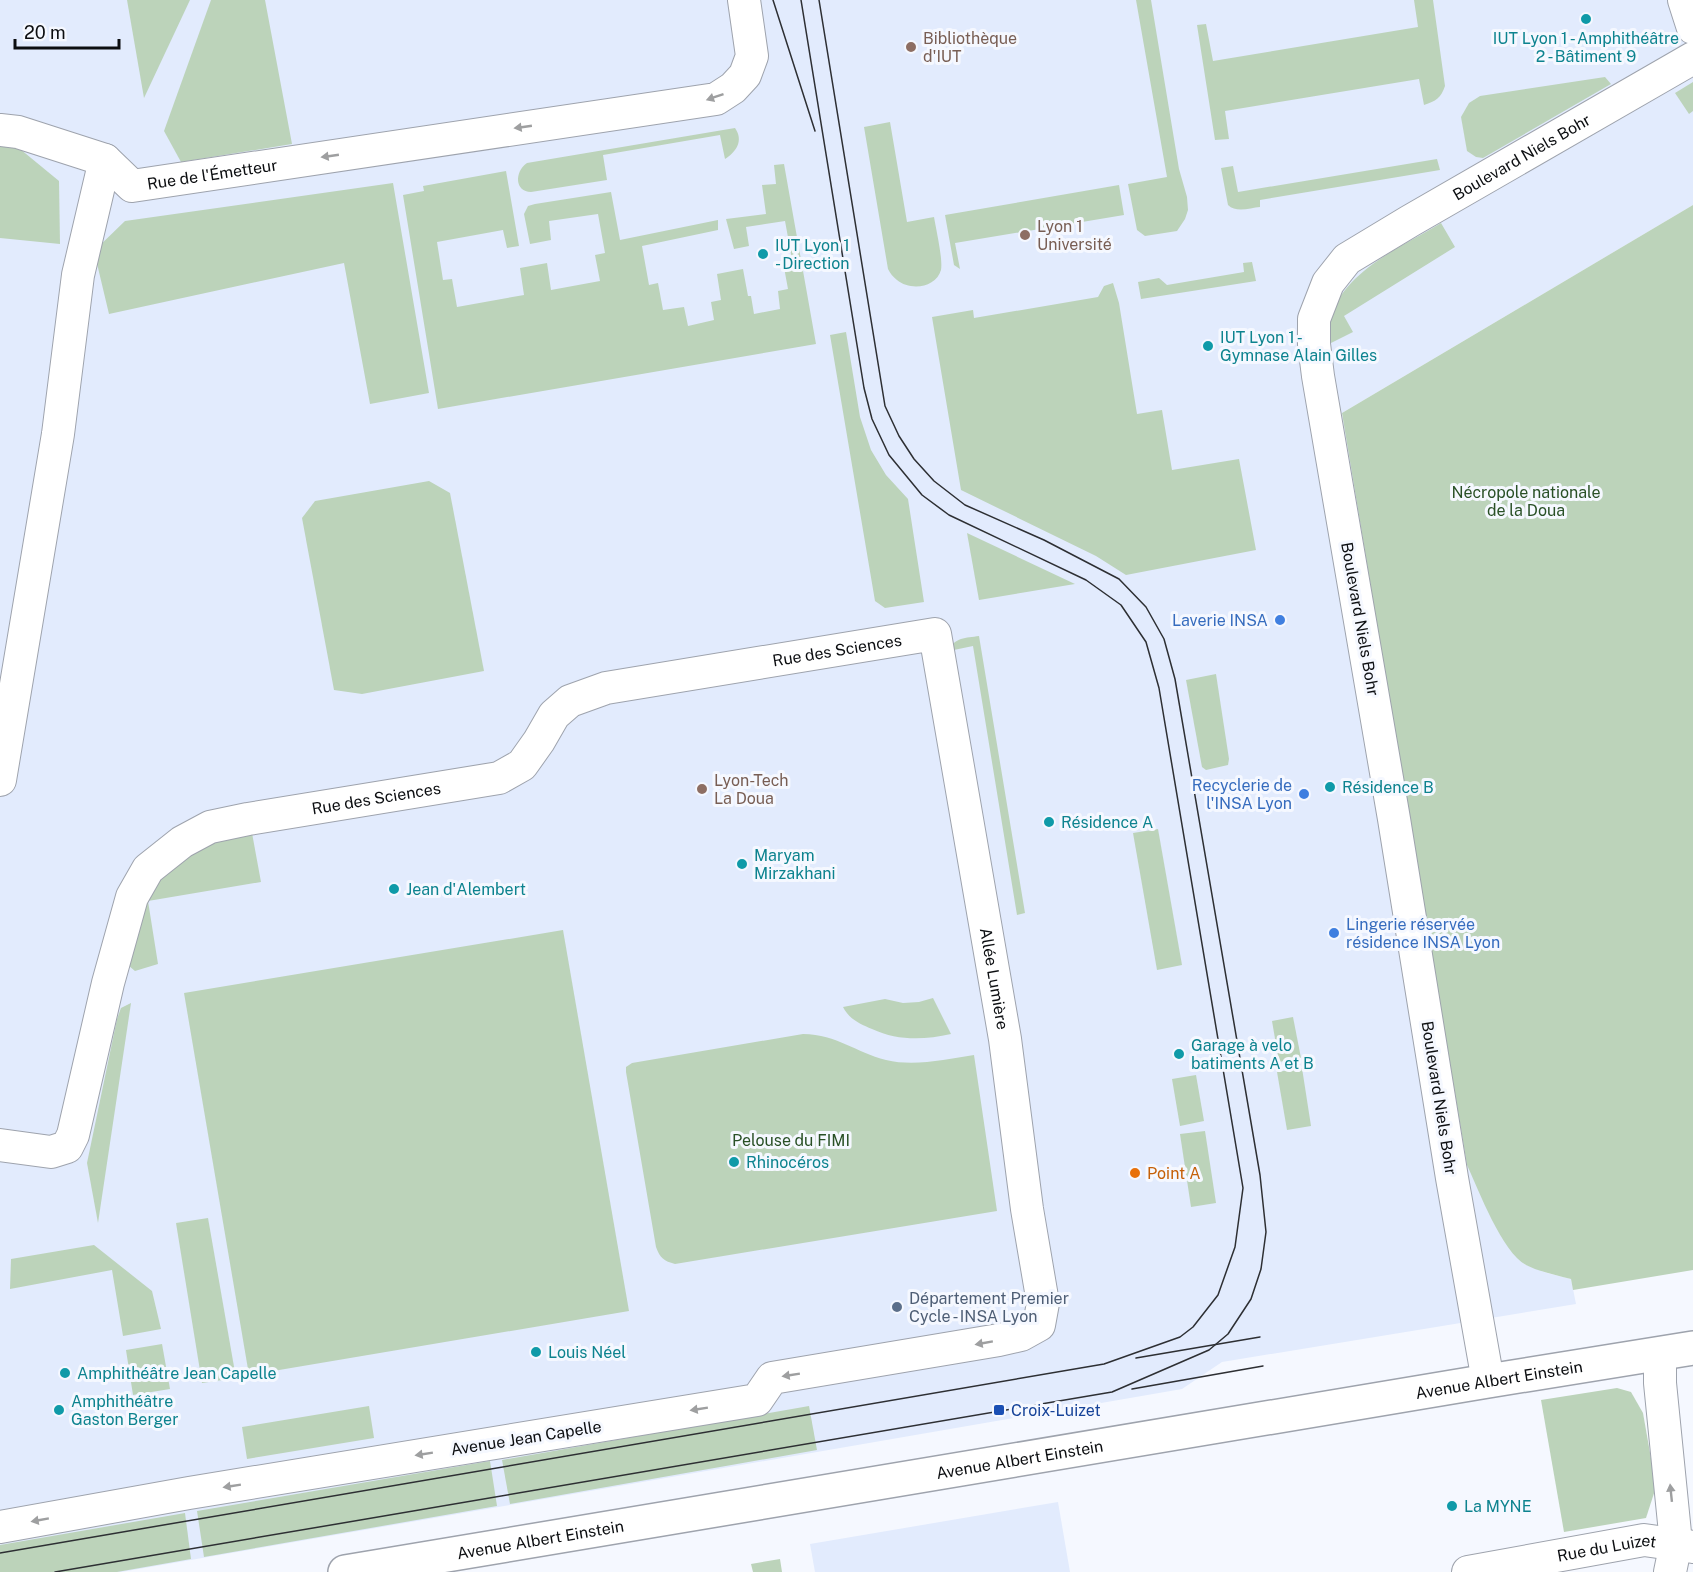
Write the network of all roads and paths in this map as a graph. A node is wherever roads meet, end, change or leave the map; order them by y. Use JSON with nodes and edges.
{"nodes":[{"id":1,"x":744,"y":0,"type":"edge"},
{"id":2,"x":1684,"y":0,"type":"edge"},
{"id":3,"x":1693,"y":28,"type":"edge"},
{"id":4,"x":1693,"y":58,"type":"edge"},
{"id":5,"x":0,"y":130,"type":"edge"},
{"id":6,"x":105,"y":160,"type":"junction"},
{"id":7,"x":935,"y":634,"type":"joint"},
{"id":8,"x":0,"y":780,"type":"edge"},
{"id":9,"x":0,"y":1145,"type":"edge"},
{"id":10,"x":1039,"y":1325,"type":"joint"},
{"id":11,"x":1693,"y":1348,"type":"edge"},
{"id":12,"x":1660,"y":1354,"type":"junction"},
{"id":13,"x":1488,"y":1381,"type":"junction"},
{"id":14,"x":0,"y":1527,"type":"edge"},
{"id":15,"x":1680,"y":1554,"type":"edge"},
{"id":16,"x":345,"y":1572,"type":"edge"},
{"id":17,"x":1468,"y":1572,"type":"edge"}],
"edges":[{"from":1,"to":6,"type":"street","name":"Rue de l'Émetteur","one_way":true},
{"from":2,"to":3,"type":"street"},
{"from":4,"to":13,"type":"street","name":"Boulevard Niels Bohr"},
{"from":5,"to":6,"type":"street"},
{"from":6,"to":8,"type":"street"},
{"from":7,"to":9,"type":"street","name":"Rue des Sciences"},
{"from":7,"to":10,"type":"street","name":"Allée Lumière"},
{"from":10,"to":14,"type":"street","name":"Avenue Jean Capelle","one_way":true},
{"from":11,"to":12,"type":"street","name":"Avenue Albert Einstein"},
{"from":12,"to":13,"type":"street","name":"Avenue Albert Einstein"},
{"from":15,"to":12,"type":"street","name":"Rue du Luizet","one_way":true},
{"from":13,"to":16,"type":"street","name":"Avenue Albert Einstein"},
{"from":15,"to":17,"type":"street","name":"Rue du Luizet"}]}
